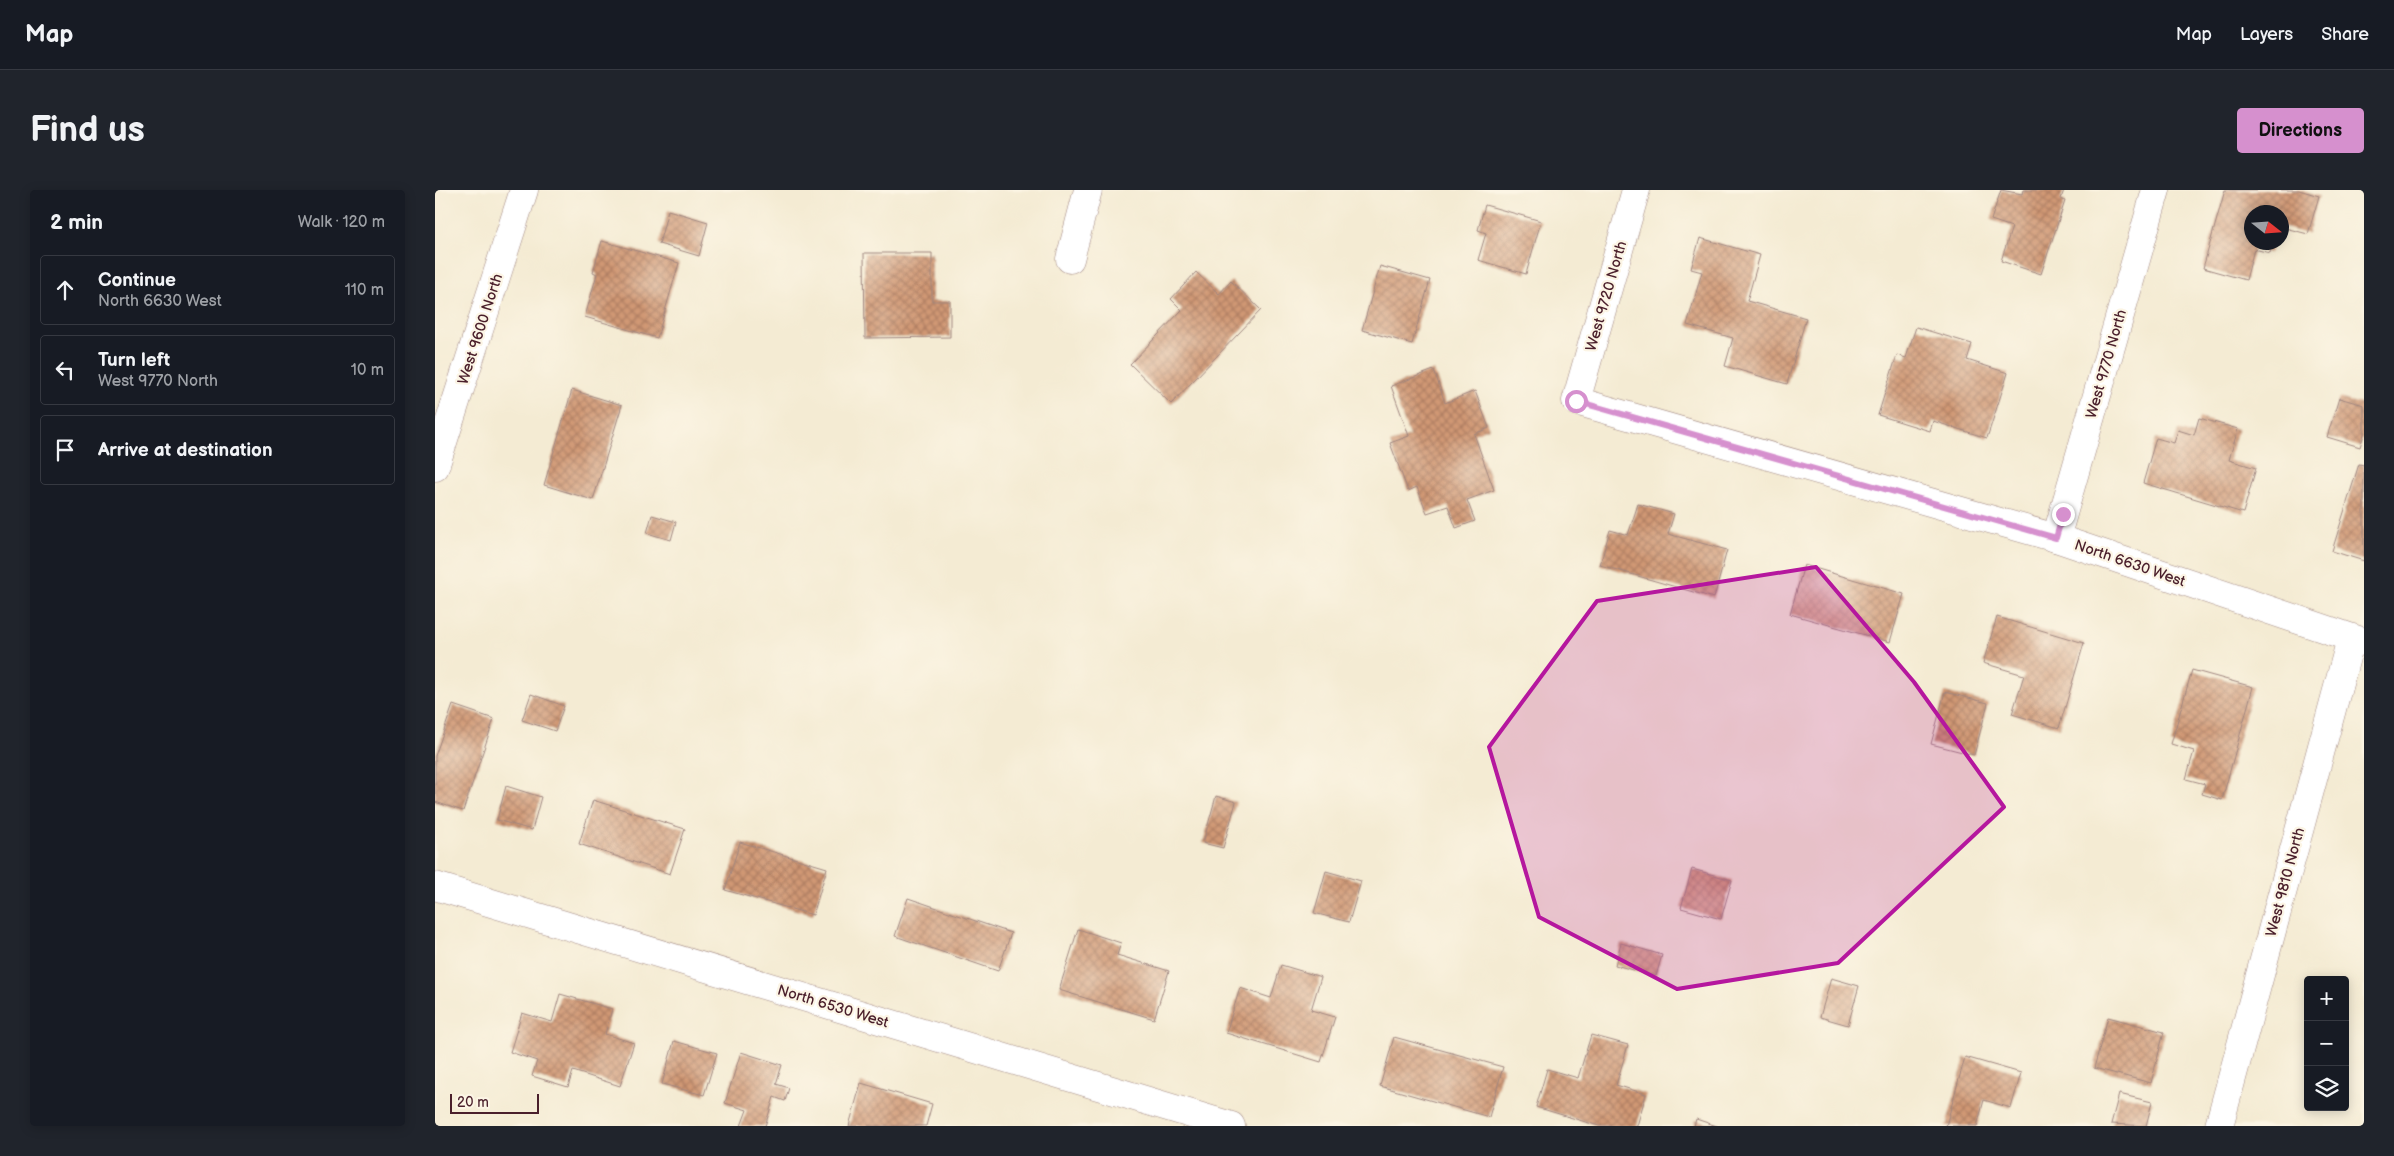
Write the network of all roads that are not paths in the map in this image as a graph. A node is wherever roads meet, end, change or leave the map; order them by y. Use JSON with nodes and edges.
{"nodes":[{"id":1,"x":524,"y":190,"type":"edge"},
{"id":2,"x":1089,"y":190,"type":"edge"},
{"id":3,"x":1636,"y":190,"type":"edge"},
{"id":4,"x":2156,"y":190,"type":"edge"},
{"id":5,"x":1070,"y":259,"type":"dead end"},
{"id":6,"x":1576,"y":401,"type":"joint"},
{"id":7,"x":435,"y":468,"type":"edge"},
{"id":8,"x":2056,"y":538,"type":"junction"},
{"id":9,"x":2357,"y":640,"type":"edge"},
{"id":10,"x":435,"y":886,"type":"edge"},
{"id":11,"x":1231,"y":1126,"type":"edge"},
{"id":12,"x":2219,"y":1126,"type":"edge"}],
"edges":[{"from":1,"to":7,"type":"street","name":"West 9600 North"},
{"from":2,"to":5,"type":"street"},
{"from":3,"to":6,"type":"street","name":"West 9720 North"},
{"from":4,"to":8,"type":"street","name":"West 9770 North"},
{"from":6,"to":8,"type":"street","name":"North 6630 West"},
{"from":8,"to":9,"type":"street","name":"North 6630 West"},
{"from":9,"to":12,"type":"street","name":"West 9810 North"},
{"from":10,"to":11,"type":"street","name":"North 6530 West"}]}
